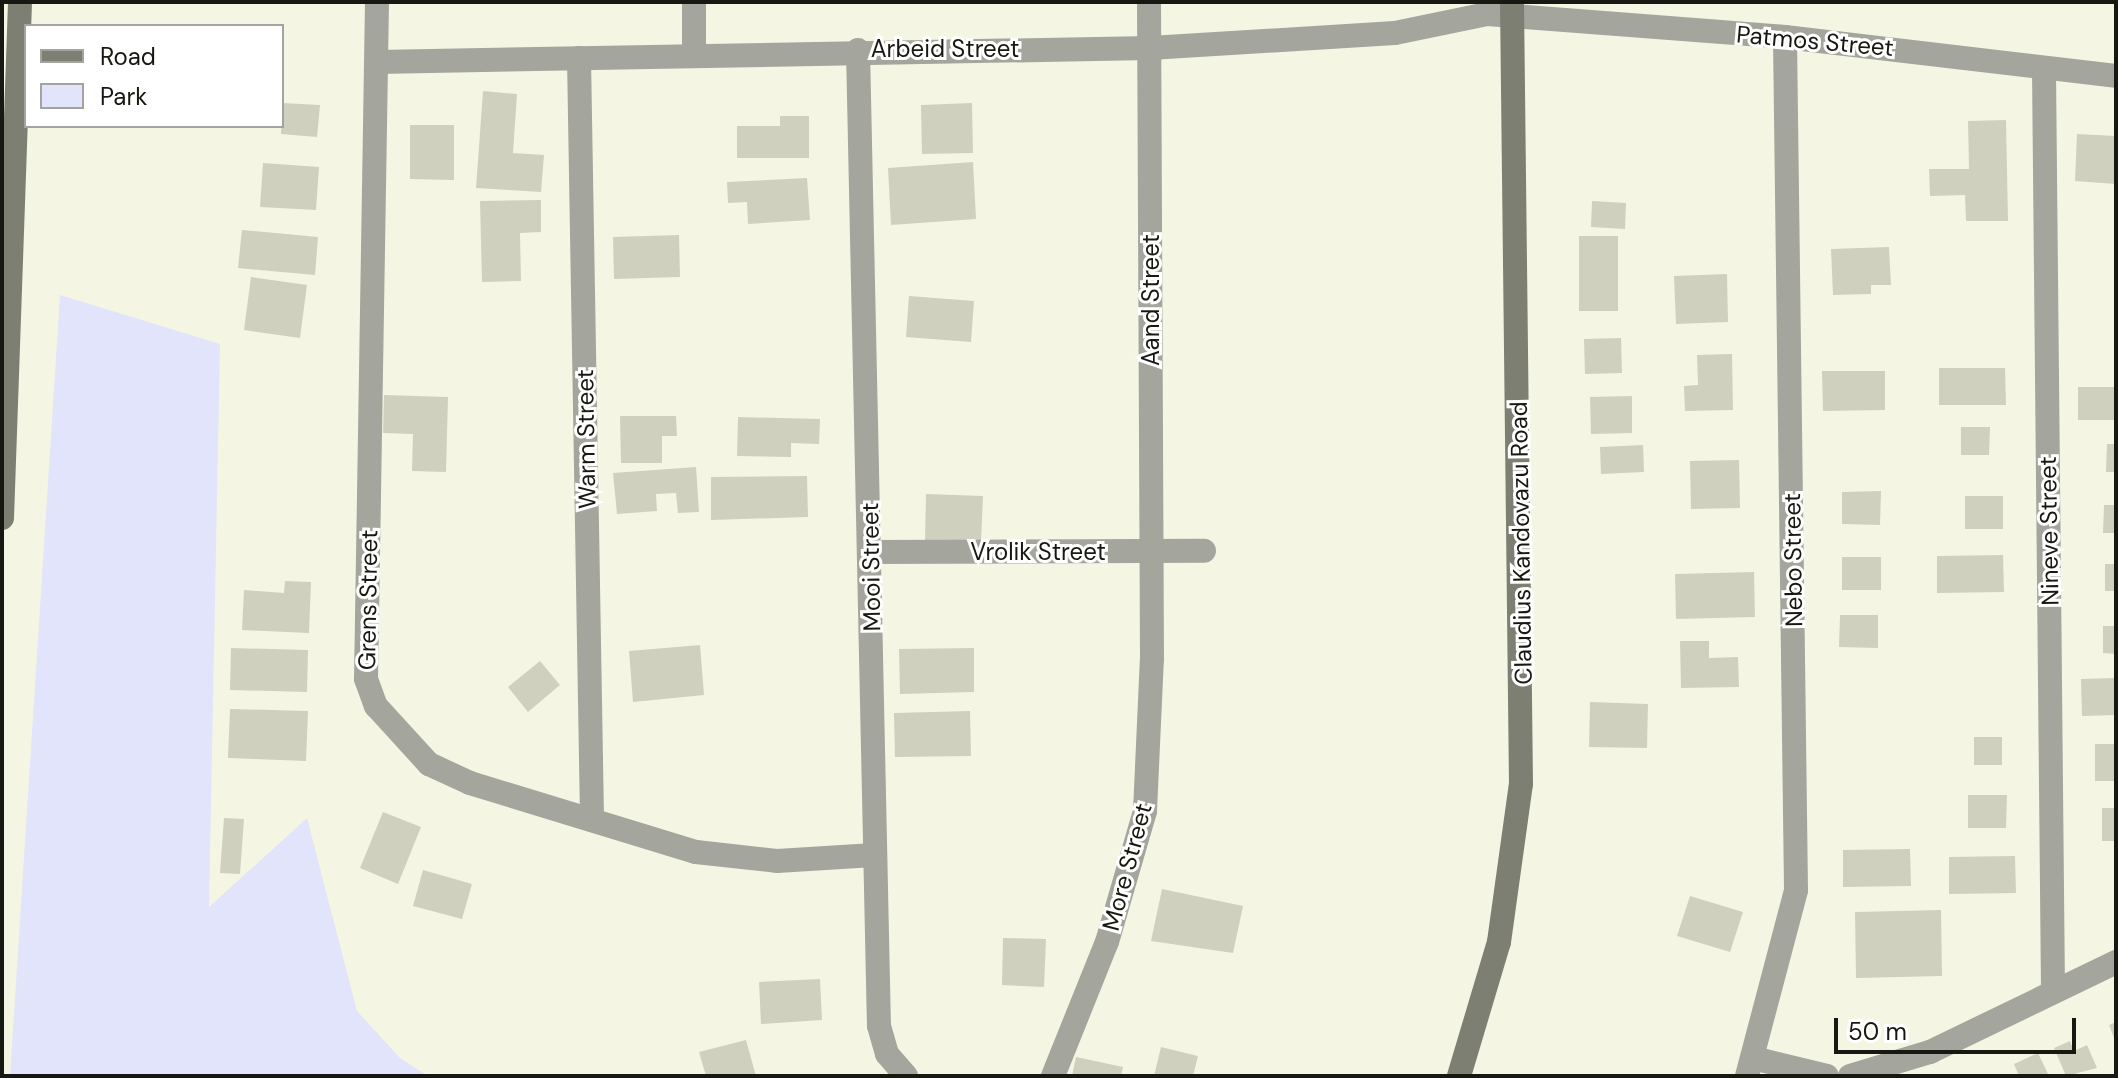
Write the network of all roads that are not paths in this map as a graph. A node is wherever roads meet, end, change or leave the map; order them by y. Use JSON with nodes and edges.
{"nodes":[{"id":1,"x":20,"y":2,"type":"edge"},
{"id":2,"x":377,"y":2,"type":"edge"},
{"id":3,"x":694,"y":2,"type":"edge"},
{"id":4,"x":1149,"y":2,"type":"edge"},
{"id":5,"x":1512,"y":8,"type":"edge"},
{"id":6,"x":1785,"y":37,"type":"junction"},
{"id":7,"x":1150,"y":48,"type":"junction"},
{"id":8,"x":858,"y":50,"type":"junction"},
{"id":9,"x":694,"y":51,"type":"junction"},
{"id":10,"x":579,"y":58,"type":"junction"},
{"id":11,"x":377,"y":62,"type":"junction"},
{"id":12,"x":2044,"y":70,"type":"junction"},
{"id":13,"x":2116,"y":76,"type":"edge"},
{"id":14,"x":2,"y":518,"type":"edge"},
{"id":15,"x":1151,"y":551,"type":"junction"},
{"id":16,"x":1204,"y":551,"type":"dead end"},
{"id":17,"x":872,"y":552,"type":"junction"},
{"id":18,"x":592,"y":820,"type":"junction"},
{"id":19,"x":874,"y":855,"type":"junction"},
{"id":20,"x":2116,"y":962,"type":"edge"},
{"id":21,"x":2053,"y":992,"type":"junction"},
{"id":22,"x":1750,"y":1067,"type":"edge"},
{"id":23,"x":906,"y":1076,"type":"edge"},
{"id":24,"x":1053,"y":1076,"type":"edge"},
{"id":25,"x":1459,"y":1076,"type":"edge"},
{"id":26,"x":1827,"y":1076,"type":"edge"},
{"id":27,"x":1850,"y":1076,"type":"edge"}],
"edges":[{"from":1,"to":14,"type":"street"},
{"from":2,"to":11,"type":"street","name":"Grens Street"},
{"from":3,"to":9,"type":"street"},
{"from":4,"to":7,"type":"street","name":"Aand Street"},
{"from":5,"to":6,"type":"street","name":"Patmos Street"},
{"from":5,"to":7,"type":"street","name":"Arbeid Street"},
{"from":5,"to":25,"type":"street","name":"Claudius Kandovazu Road"},
{"from":6,"to":12,"type":"street","name":"Patmos Street"},
{"from":6,"to":22,"type":"street","name":"Nebo Street"},
{"from":7,"to":8,"type":"street","name":"Arbeid Street"},
{"from":7,"to":15,"type":"street","name":"Aand Street"},
{"from":8,"to":9,"type":"street","name":"Arbeid Street"},
{"from":8,"to":17,"type":"street","name":"Mooi Street"},
{"from":9,"to":10,"type":"street","name":"Arbeid Street"},
{"from":10,"to":11,"type":"street","name":"Arbeid Street"},
{"from":10,"to":18,"type":"street","name":"Warm Street"},
{"from":11,"to":18,"type":"street","name":"Grens Street"},
{"from":12,"to":13,"type":"street","name":"Patmos Street"},
{"from":12,"to":21,"type":"street","name":"Nineve Street"},
{"from":15,"to":16,"type":"street","name":"Vrolik Street"},
{"from":15,"to":17,"type":"street","name":"Vrolik Street"},
{"from":15,"to":24,"type":"street","name":"More Street"},
{"from":17,"to":19,"type":"street","name":"Mooi Street"},
{"from":18,"to":19,"type":"street","name":"Grens Street"},
{"from":19,"to":23,"type":"street","name":"Mooi Street"},
{"from":20,"to":21,"type":"street"},
{"from":21,"to":27,"type":"street"},
{"from":22,"to":26,"type":"street"}]}
